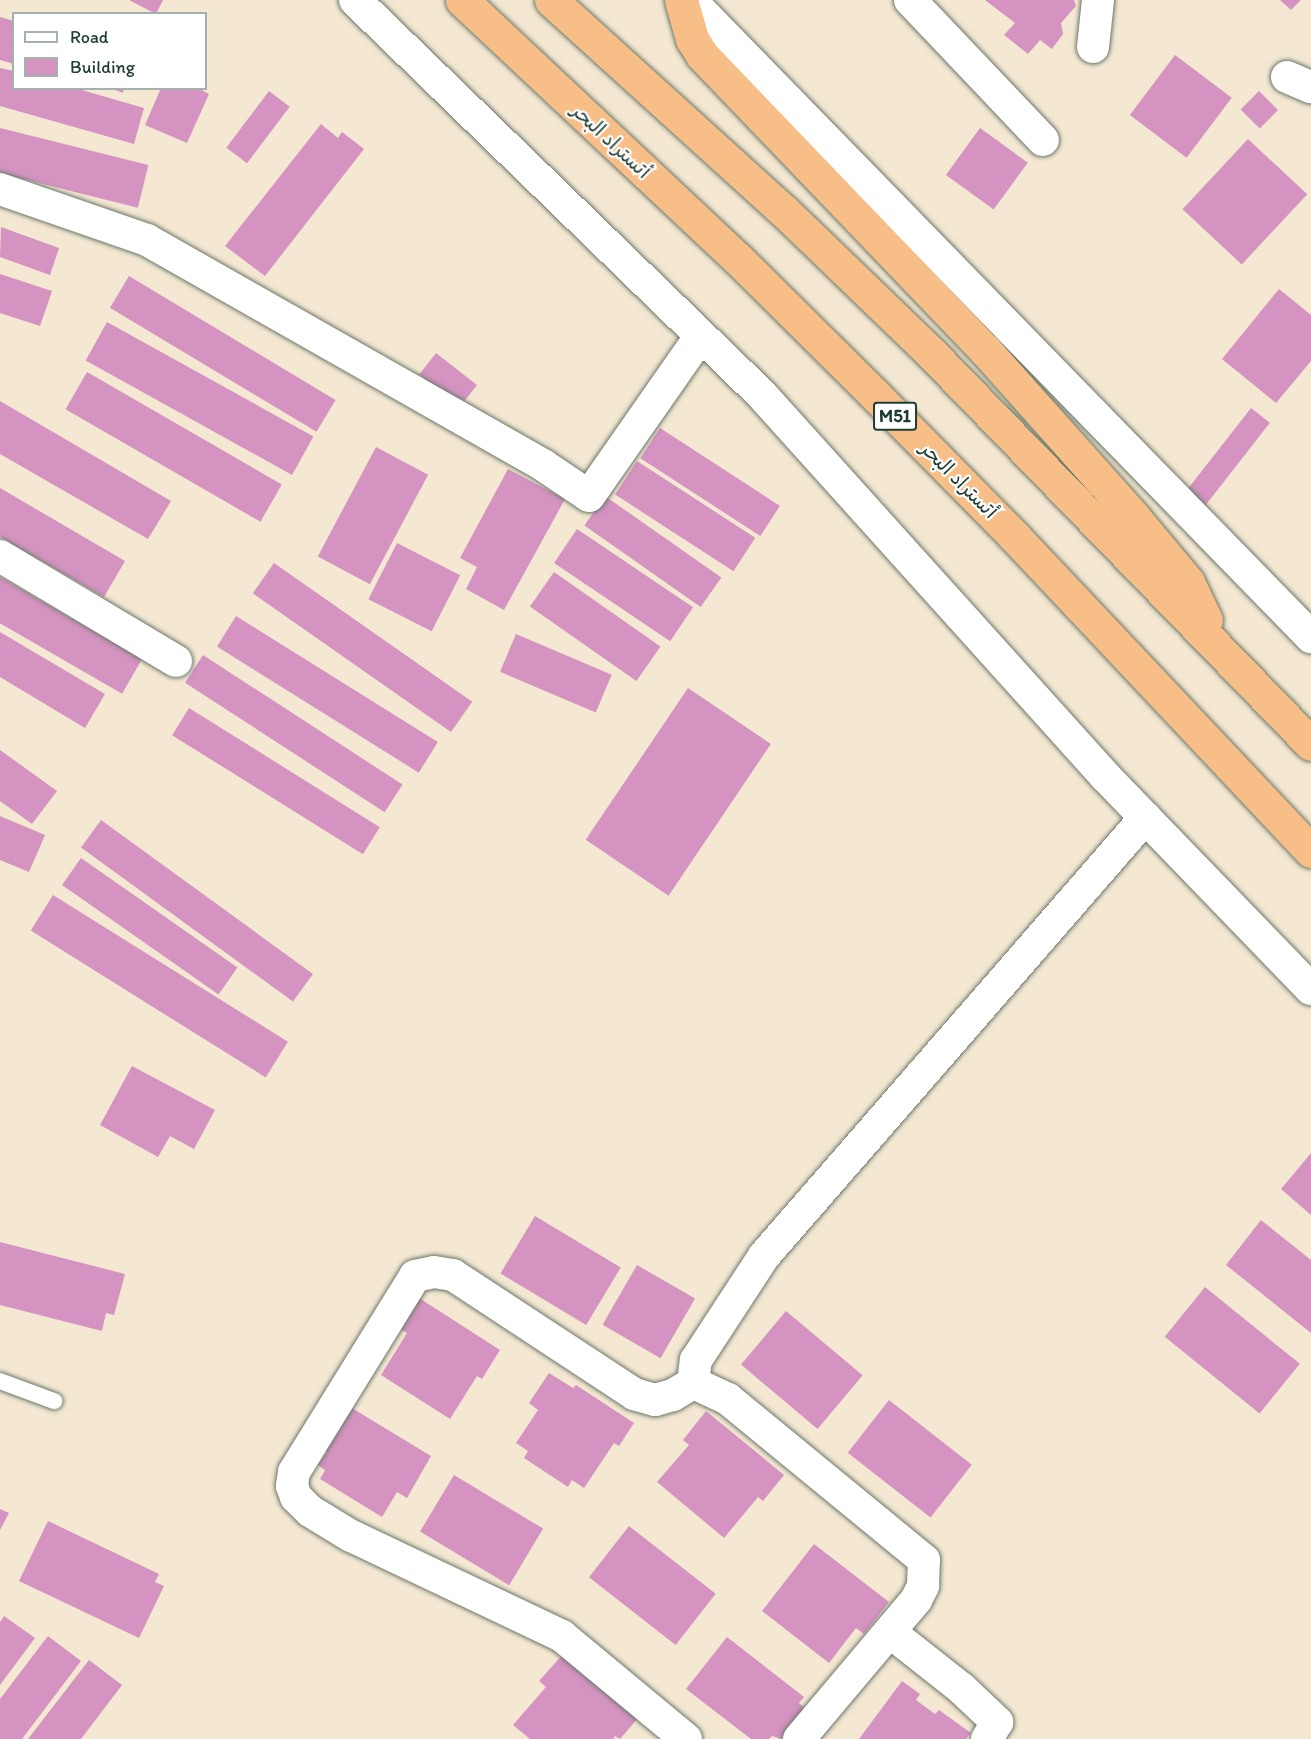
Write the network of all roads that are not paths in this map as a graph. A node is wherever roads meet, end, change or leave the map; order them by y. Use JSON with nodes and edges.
{"nodes":[{"id":1,"x":355,"y":0,"type":"edge"},
{"id":2,"x":551,"y":0,"type":"edge"},
{"id":3,"x":681,"y":0,"type":"edge"},
{"id":4,"x":690,"y":0,"type":"edge"},
{"id":5,"x":910,"y":0,"type":"edge"},
{"id":6,"x":1098,"y":0,"type":"edge"},
{"id":7,"x":464,"y":4,"type":"edge"},
{"id":8,"x":1093,"y":46,"type":"dead end"},
{"id":9,"x":1043,"y":140,"type":"dead end"},
{"id":10,"x":0,"y":189,"type":"edge"},
{"id":11,"x":700,"y":337,"type":"junction"},
{"id":12,"x":0,"y":556,"type":"edge"},
{"id":13,"x":1311,"y":637,"type":"edge"},
{"id":14,"x":1214,"y":642,"type":"junction"},
{"id":15,"x":176,"y":662,"type":"dead end"},
{"id":16,"x":1311,"y":744,"type":"edge"},
{"id":17,"x":1145,"y":818,"type":"junction"},
{"id":18,"x":1311,"y":851,"type":"edge"},
{"id":19,"x":1311,"y":989,"type":"edge"},
{"id":20,"x":0,"y":1381,"type":"edge"},
{"id":21,"x":693,"y":1383,"type":"junction"},
{"id":22,"x":54,"y":1401,"type":"dead end"},
{"id":23,"x":890,"y":1632,"type":"junction"},
{"id":24,"x":686,"y":1739,"type":"edge"},
{"id":25,"x":799,"y":1739,"type":"edge"},
{"id":26,"x":987,"y":1739,"type":"edge"}],
"edges":[{"from":1,"to":11,"type":"street"},
{"from":2,"to":14,"type":"highway"},
{"from":3,"to":14,"type":"highway"},
{"from":4,"to":13,"type":"street"},
{"from":5,"to":9,"type":"street"},
{"from":6,"to":8,"type":"street"},
{"from":7,"to":18,"type":"highway","name":"أتستراد البحر","number":"M51"},
{"from":10,"to":11,"type":"street"},
{"from":11,"to":17,"type":"street"},
{"from":12,"to":15,"type":"street"},
{"from":14,"to":16,"type":"highway"},
{"from":17,"to":19,"type":"street"},
{"from":17,"to":21,"type":"street"},
{"from":20,"to":22,"type":"lane"},
{"from":21,"to":23,"type":"street"},
{"from":21,"to":24,"type":"street"},
{"from":23,"to":25,"type":"street"},
{"from":23,"to":26,"type":"street"}]}
